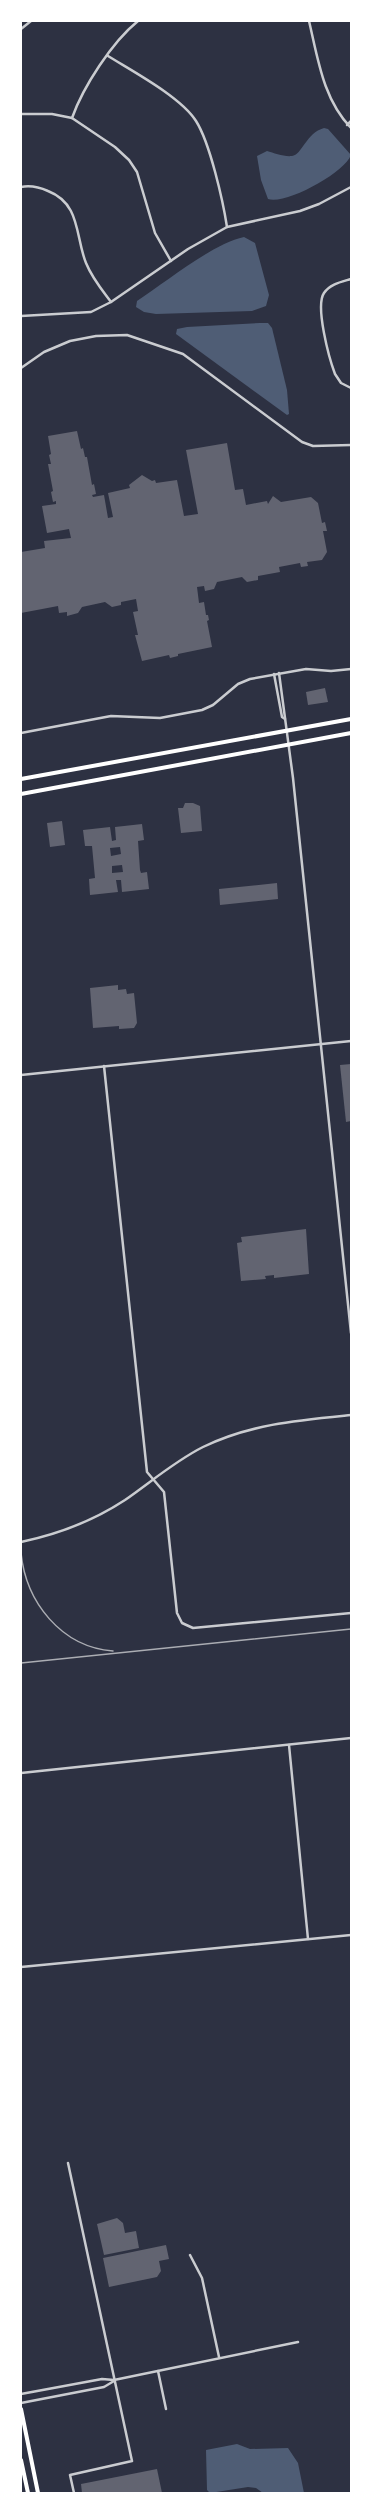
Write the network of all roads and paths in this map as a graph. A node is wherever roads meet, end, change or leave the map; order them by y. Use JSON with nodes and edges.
{"nodes":[{"id":1,"x":31,"y":21,"type":"edge"},
{"id":2,"x":138,"y":21,"type":"edge"},
{"id":3,"x":309,"y":21,"type":"edge"},
{"id":4,"x":21,"y":29,"type":"edge"},
{"id":5,"x":108,"y":56,"type":"junction"},
{"id":6,"x":21,"y":114,"type":"edge"},
{"id":7,"x":72,"y":118,"type":"junction"},
{"id":8,"x":351,"y":121,"type":"edge"},
{"id":9,"x":348,"y":125,"type":"junction"},
{"id":10,"x":351,"y":128,"type":"edge"},
{"id":11,"x":21,"y":187,"type":"edge"},
{"id":12,"x":351,"y":187,"type":"edge"},
{"id":13,"x":227,"y":227,"type":"junction"},
{"id":14,"x":171,"y":262,"type":"junction"},
{"id":15,"x":351,"y":280,"type":"edge"},
{"id":16,"x":111,"y":302,"type":"junction"},
{"id":17,"x":21,"y":316,"type":"edge"},
{"id":18,"x":21,"y":368,"type":"edge"},
{"id":19,"x":351,"y":388,"type":"edge"},
{"id":20,"x":351,"y":445,"type":"edge"},
{"id":21,"x":351,"y":669,"type":"edge"},
{"id":22,"x":279,"y":673,"type":"junction"},
{"id":23,"x":274,"y":674,"type":"junction"},
{"id":24,"x":284,"y":719,"type":"junction"},
{"id":25,"x":351,"y":719,"type":"edge"},
{"id":26,"x":286,"y":730,"type":"junction"},
{"id":27,"x":351,"y":732,"type":"edge"},
{"id":28,"x":21,"y":733,"type":"edge"},
{"id":29,"x":288,"y":744,"type":"junction"},
{"id":30,"x":21,"y":779,"type":"edge"},
{"id":31,"x":21,"y":794,"type":"edge"},
{"id":32,"x":351,"y":1041,"type":"edge"},
{"id":33,"x":321,"y":1044,"type":"junction"},
{"id":34,"x":104,"y":1066,"type":"junction"},
{"id":35,"x":21,"y":1075,"type":"edge"},
{"id":36,"x":351,"y":1332,"type":"edge"},
{"id":37,"x":351,"y":1415,"type":"edge"},
{"id":38,"x":152,"y":1480,"type":"junction"},
{"id":39,"x":21,"y":1542,"type":"edge"},
{"id":40,"x":351,"y":1612,"type":"edge"},
{"id":41,"x":351,"y":1738,"type":"edge"},
{"id":42,"x":289,"y":1745,"type":"junction"},
{"id":43,"x":21,"y":1773,"type":"edge"},
{"id":44,"x":351,"y":1935,"type":"edge"},
{"id":45,"x":308,"y":1940,"type":"junction"},
{"id":46,"x":21,"y":1967,"type":"edge"},
{"id":47,"x":68,"y":2163,"type":"dead end"},
{"id":48,"x":190,"y":2255,"type":"dead end"},
{"id":49,"x":298,"y":2342,"type":"dead end"},
{"id":50,"x":219,"y":2358,"type":"junction"},
{"id":51,"x":158,"y":2371,"type":"junction"},
{"id":52,"x":114,"y":2380,"type":"junction"},
{"id":53,"x":21,"y":2394,"type":"edge"},
{"id":54,"x":21,"y":2403,"type":"edge"},
{"id":55,"x":21,"y":2409,"type":"edge"},
{"id":56,"x":166,"y":2409,"type":"dead end"},
{"id":57,"x":21,"y":2460,"type":"edge"},
{"id":58,"x":28,"y":2493,"type":"edge"},
{"id":59,"x":38,"y":2493,"type":"edge"},
{"id":60,"x":74,"y":2493,"type":"edge"}],
"edges":[{"from":1,"to":4,"type":"street"},
{"from":2,"to":5,"type":"street"},
{"from":3,"to":9,"type":"street"},
{"from":5,"to":7,"type":"street"},
{"from":5,"to":13,"type":"street"},
{"from":6,"to":7,"type":"street"},
{"from":7,"to":14,"type":"street"},
{"from":8,"to":9,"type":"street"},
{"from":9,"to":10,"type":"street"},
{"from":11,"to":16,"type":"street"},
{"from":12,"to":13,"type":"street"},
{"from":13,"to":14,"type":"street"},
{"from":14,"to":16,"type":"street"},
{"from":15,"to":19,"type":"street"},
{"from":16,"to":17,"type":"street"},
{"from":18,"to":20,"type":"street"},
{"from":21,"to":22,"type":"street"},
{"from":22,"to":23,"type":"street"},
{"from":22,"to":24,"type":"street"},
{"from":23,"to":24,"type":"street"},
{"from":23,"to":28,"type":"street"},
{"from":24,"to":26,"type":"street"},
{"from":25,"to":26,"type":"main road"},
{"from":26,"to":29,"type":"street"},
{"from":26,"to":30,"type":"main road"},
{"from":27,"to":29,"type":"main road"},
{"from":29,"to":31,"type":"main road"},
{"from":29,"to":33,"type":"street"},
{"from":32,"to":33,"type":"street"},
{"from":33,"to":34,"type":"street"},
{"from":33,"to":36,"type":"street"},
{"from":34,"to":35,"type":"street"},
{"from":34,"to":38,"type":"street"},
{"from":37,"to":38,"type":"street"},
{"from":38,"to":39,"type":"street"},
{"from":38,"to":40,"type":"street"},
{"from":41,"to":42,"type":"street"},
{"from":42,"to":43,"type":"street"},
{"from":42,"to":45,"type":"street"},
{"from":44,"to":45,"type":"street"},
{"from":45,"to":46,"type":"street"},
{"from":47,"to":52,"type":"street"},
{"from":48,"to":50,"type":"street"},
{"from":49,"to":50,"type":"street"},
{"from":50,"to":51,"type":"street"},
{"from":51,"to":52,"type":"street"},
{"from":51,"to":56,"type":"street"},
{"from":52,"to":53,"type":"street"},
{"from":52,"to":54,"type":"street"},
{"from":52,"to":60,"type":"street"},
{"from":55,"to":59,"type":"main road"},
{"from":57,"to":58,"type":"main road"}]}
